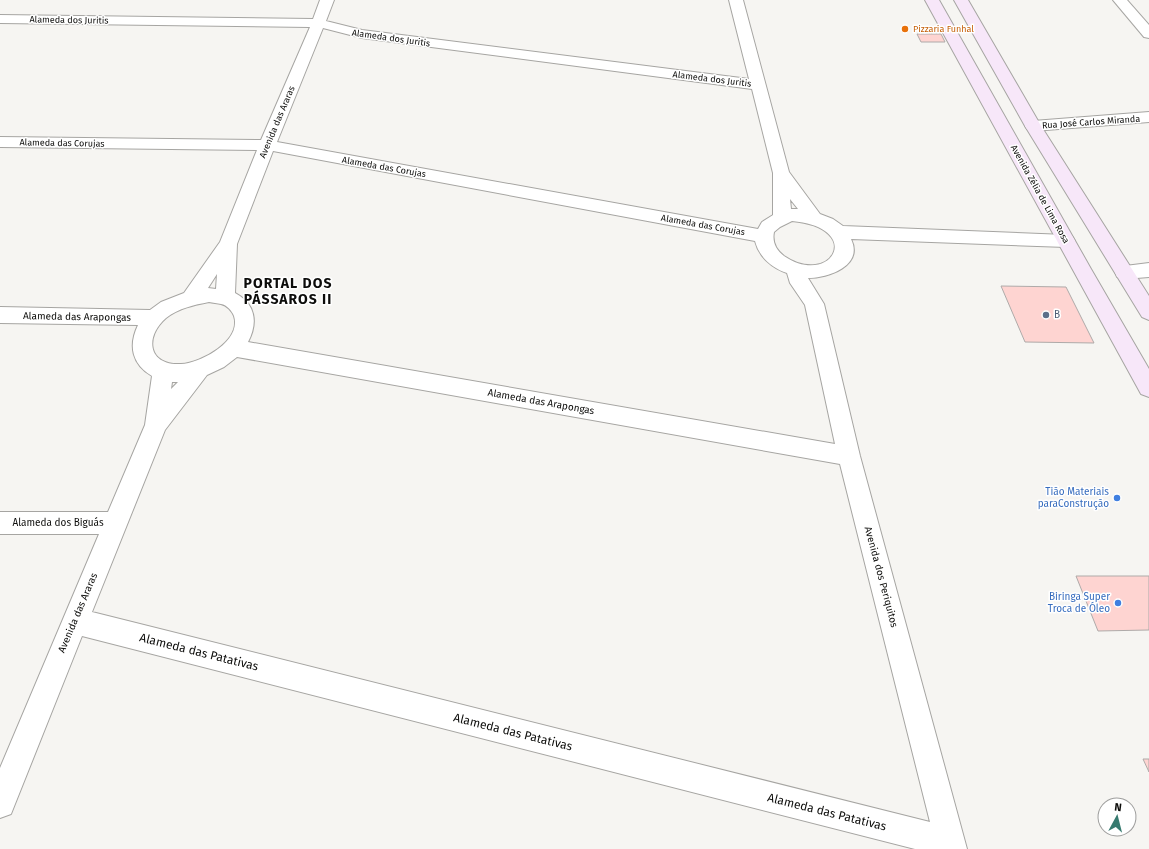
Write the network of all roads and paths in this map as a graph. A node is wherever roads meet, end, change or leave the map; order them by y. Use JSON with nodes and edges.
{"nodes":[{"id":1,"x":327,"y":0,"type":"edge"},
{"id":2,"x":736,"y":0,"type":"edge"},
{"id":3,"x":932,"y":0,"type":"edge"},
{"id":4,"x":961,"y":0,"type":"edge"},
{"id":5,"x":1120,"y":0,"type":"edge"},
{"id":6,"x":0,"y":19,"type":"edge"},
{"id":7,"x":318,"y":23,"type":"junction"},
{"id":8,"x":1149,"y":34,"type":"edge"},
{"id":9,"x":757,"y":85,"type":"junction"},
{"id":10,"x":1149,"y":118,"type":"edge"},
{"id":11,"x":1033,"y":126,"type":"junction"},
{"id":12,"x":0,"y":142,"type":"edge"},
{"id":13,"x":266,"y":146,"type":"junction"},
{"id":14,"x":781,"y":173,"type":"junction"},
{"id":15,"x":782,"y":218,"type":"junction"},
{"id":16,"x":813,"y":218,"type":"junction"},
{"id":17,"x":837,"y":232,"type":"junction"},
{"id":18,"x":764,"y":236,"type":"junction"},
{"id":19,"x":1066,"y":241,"type":"junction"},
{"id":20,"x":228,"y":244,"type":"junction"},
{"id":21,"x":796,"y":269,"type":"junction"},
{"id":22,"x":1149,"y":270,"type":"edge"},
{"id":23,"x":819,"y":271,"type":"junction"},
{"id":24,"x":1124,"y":272,"type":"junction"},
{"id":25,"x":191,"y":297,"type":"junction"},
{"id":26,"x":225,"y":297,"type":"junction"},
{"id":27,"x":814,"y":304,"type":"junction"},
{"id":28,"x":1149,"y":312,"type":"edge"},
{"id":29,"x":0,"y":315,"type":"edge"},
{"id":30,"x":154,"y":318,"type":"junction"},
{"id":31,"x":234,"y":348,"type":"junction"},
{"id":32,"x":198,"y":370,"type":"junction"},
{"id":33,"x":163,"y":372,"type":"junction"},
{"id":34,"x":1149,"y":388,"type":"edge"},
{"id":35,"x":156,"y":424,"type":"junction"},
{"id":36,"x":849,"y":456,"type":"junction"},
{"id":37,"x":0,"y":523,"type":"edge"},
{"id":38,"x":116,"y":523,"type":"junction"},
{"id":39,"x":74,"y":621,"type":"junction"},
{"id":40,"x":0,"y":803,"type":"edge"},
{"id":41,"x":951,"y":846,"type":"edge"}],
"edges":[{"from":1,"to":7,"type":"street","name":"Avenida das Araras"},
{"from":2,"to":9,"type":"street"},
{"from":3,"to":19,"type":"main road","name":"Avenida Zélia de Lima Rosa"},
{"from":4,"to":11,"type":"main road"},
{"from":5,"to":8,"type":"street"},
{"from":6,"to":7,"type":"street","name":"Alameda dos Juritis"},
{"from":7,"to":9,"type":"street","name":"Alameda dos Juritis"},
{"from":7,"to":13,"type":"street","name":"Avenida das Araras"},
{"from":9,"to":14,"type":"street"},
{"from":10,"to":11,"type":"street","name":"Rua José Carlos Miranda"},
{"from":11,"to":24,"type":"main road"},
{"from":12,"to":13,"type":"street","name":"Alameda das Corujas"},
{"from":13,"to":18,"type":"street","name":"Alameda das Corujas"},
{"from":13,"to":20,"type":"street","name":"Avenida das Araras"},
{"from":14,"to":15,"type":"street"},
{"from":14,"to":16,"type":"street"},
{"from":15,"to":16,"type":"street"},
{"from":15,"to":18,"type":"street"},
{"from":16,"to":17,"type":"street"},
{"from":17,"to":19,"type":"street"},
{"from":17,"to":23,"type":"street"},
{"from":18,"to":21,"type":"street"},
{"from":19,"to":34,"type":"main road","name":"Avenida Zélia de Lima Rosa"},
{"from":20,"to":25,"type":"street"},
{"from":20,"to":26,"type":"street"},
{"from":21,"to":23,"type":"street"},
{"from":21,"to":27,"type":"street"},
{"from":22,"to":24,"type":"street"},
{"from":23,"to":27,"type":"street"},
{"from":24,"to":28,"type":"main road"},
{"from":25,"to":26,"type":"street"},
{"from":25,"to":30,"type":"street"},
{"from":26,"to":31,"type":"street"},
{"from":27,"to":36,"type":"street","name":"Avenida dos Periquitos"},
{"from":29,"to":30,"type":"street","name":"Alameda das Arapongas"},
{"from":30,"to":33,"type":"street"},
{"from":31,"to":32,"type":"street"},
{"from":31,"to":36,"type":"street","name":"Alameda das Arapongas"},
{"from":32,"to":33,"type":"street"},
{"from":32,"to":35,"type":"street"},
{"from":33,"to":35,"type":"street"},
{"from":35,"to":38,"type":"street","name":"Avenida das Araras"},
{"from":36,"to":41,"type":"street","name":"Avenida dos Periquitos"},
{"from":37,"to":38,"type":"street","name":"Alameda dos Biguás"},
{"from":38,"to":39,"type":"street","name":"Avenida das Araras"},
{"from":39,"to":40,"type":"street","name":"Avenida das Araras"},
{"from":39,"to":41,"type":"street","name":"Alameda das Patativas"}]}
